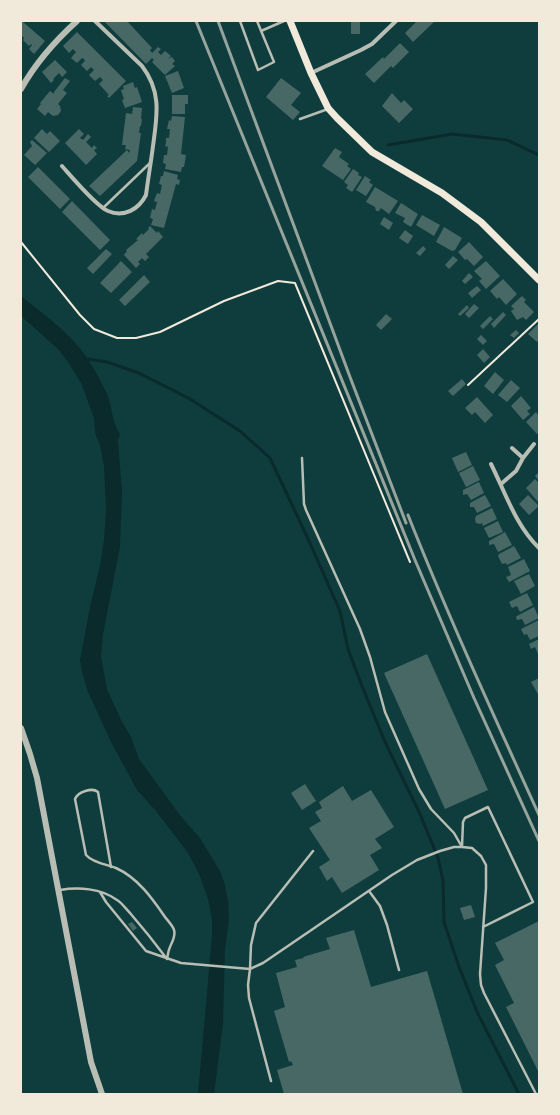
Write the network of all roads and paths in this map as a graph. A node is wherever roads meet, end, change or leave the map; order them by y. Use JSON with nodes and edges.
{"nodes":[{"id":1,"x":77,"y":21,"type":"edge"},
{"id":2,"x":95,"y":21,"type":"edge"},
{"id":3,"x":240,"y":21,"type":"edge"},
{"id":4,"x":257,"y":21,"type":"edge"},
{"id":5,"x":284,"y":21,"type":"edge"},
{"id":6,"x":290,"y":21,"type":"edge"},
{"id":7,"x":396,"y":21,"type":"edge"},
{"id":8,"x":261,"y":31,"type":"junction"},
{"id":9,"x":311,"y":73,"type":"junction"},
{"id":10,"x":22,"y":85,"type":"edge"},
{"id":11,"x":328,"y":108,"type":"junction"},
{"id":12,"x":300,"y":119,"type":"dead end"},
{"id":13,"x":150,"y":163,"type":"junction"},
{"id":14,"x":62,"y":166,"type":"dead end"},
{"id":15,"x":103,"y":208,"type":"junction"},
{"id":16,"x":21,"y":242,"type":"edge"},
{"id":17,"x":539,"y":280,"type":"edge"},
{"id":18,"x":539,"y":319,"type":"edge"},
{"id":19,"x":468,"y":385,"type":"dead end"},
{"id":20,"x":534,"y":444,"type":"dead end"},
{"id":21,"x":512,"y":448,"type":"dead end"},
{"id":22,"x":302,"y":458,"type":"dead end"},
{"id":23,"x":523,"y":458,"type":"junction"},
{"id":24,"x":490,"y":464,"type":"dead end"},
{"id":25,"x":500,"y":484,"type":"junction"},
{"id":26,"x":539,"y":548,"type":"edge"},
{"id":27,"x":410,"y":562,"type":"dead end"},
{"id":28,"x":21,"y":728,"type":"edge"},
{"id":29,"x":462,"y":847,"type":"junction"},
{"id":30,"x":313,"y":851,"type":"dead end"},
{"id":31,"x":111,"y":866,"type":"junction"},
{"id":32,"x":58,"y":890,"type":"junction"},
{"id":33,"x":369,"y":891,"type":"junction"},
{"id":34,"x":100,"y":892,"type":"junction"},
{"id":35,"x":483,"y":927,"type":"junction"},
{"id":36,"x":167,"y":959,"type":"junction"},
{"id":37,"x":250,"y":969,"type":"junction"},
{"id":38,"x":399,"y":970,"type":"dead end"},
{"id":39,"x":272,"y":1081,"type":"dead end"},
{"id":40,"x":102,"y":1094,"type":"edge"},
{"id":41,"x":536,"y":1094,"type":"edge"}],
"edges":[{"from":1,"to":10,"type":"street"},
{"from":2,"to":13,"type":"street"},
{"from":3,"to":8,"type":"lane"},
{"from":4,"to":8,"type":"lane"},
{"from":5,"to":8,"type":"lane"},
{"from":6,"to":9,"type":"main road"},
{"from":7,"to":9,"type":"street"},
{"from":9,"to":11,"type":"main road"},
{"from":11,"to":12,"type":"lane"},
{"from":11,"to":17,"type":"main road"},
{"from":13,"to":15,"type":"lane"},
{"from":13,"to":15,"type":"street"},
{"from":14,"to":15,"type":"street"},
{"from":16,"to":27,"type":"path"},
{"from":18,"to":19,"type":"path"},
{"from":20,"to":23,"type":"street"},
{"from":21,"to":23,"type":"street"},
{"from":22,"to":29,"type":"lane"},
{"from":23,"to":25,"type":"street"},
{"from":24,"to":25,"type":"street"},
{"from":25,"to":26,"type":"street"},
{"from":28,"to":32,"type":"street"},
{"from":29,"to":33,"type":"lane"},
{"from":29,"to":35,"type":"lane"},
{"from":29,"to":35,"type":"lane"},
{"from":30,"to":37,"type":"lane"},
{"from":31,"to":31,"type":"lane"},
{"from":31,"to":36,"type":"lane"},
{"from":32,"to":34,"type":"lane"},
{"from":32,"to":40,"type":"street"},
{"from":33,"to":37,"type":"lane"},
{"from":33,"to":38,"type":"lane"},
{"from":34,"to":36,"type":"lane"},
{"from":34,"to":36,"type":"lane"},
{"from":35,"to":41,"type":"lane"},
{"from":36,"to":37,"type":"lane"},
{"from":37,"to":39,"type":"lane"}]}
